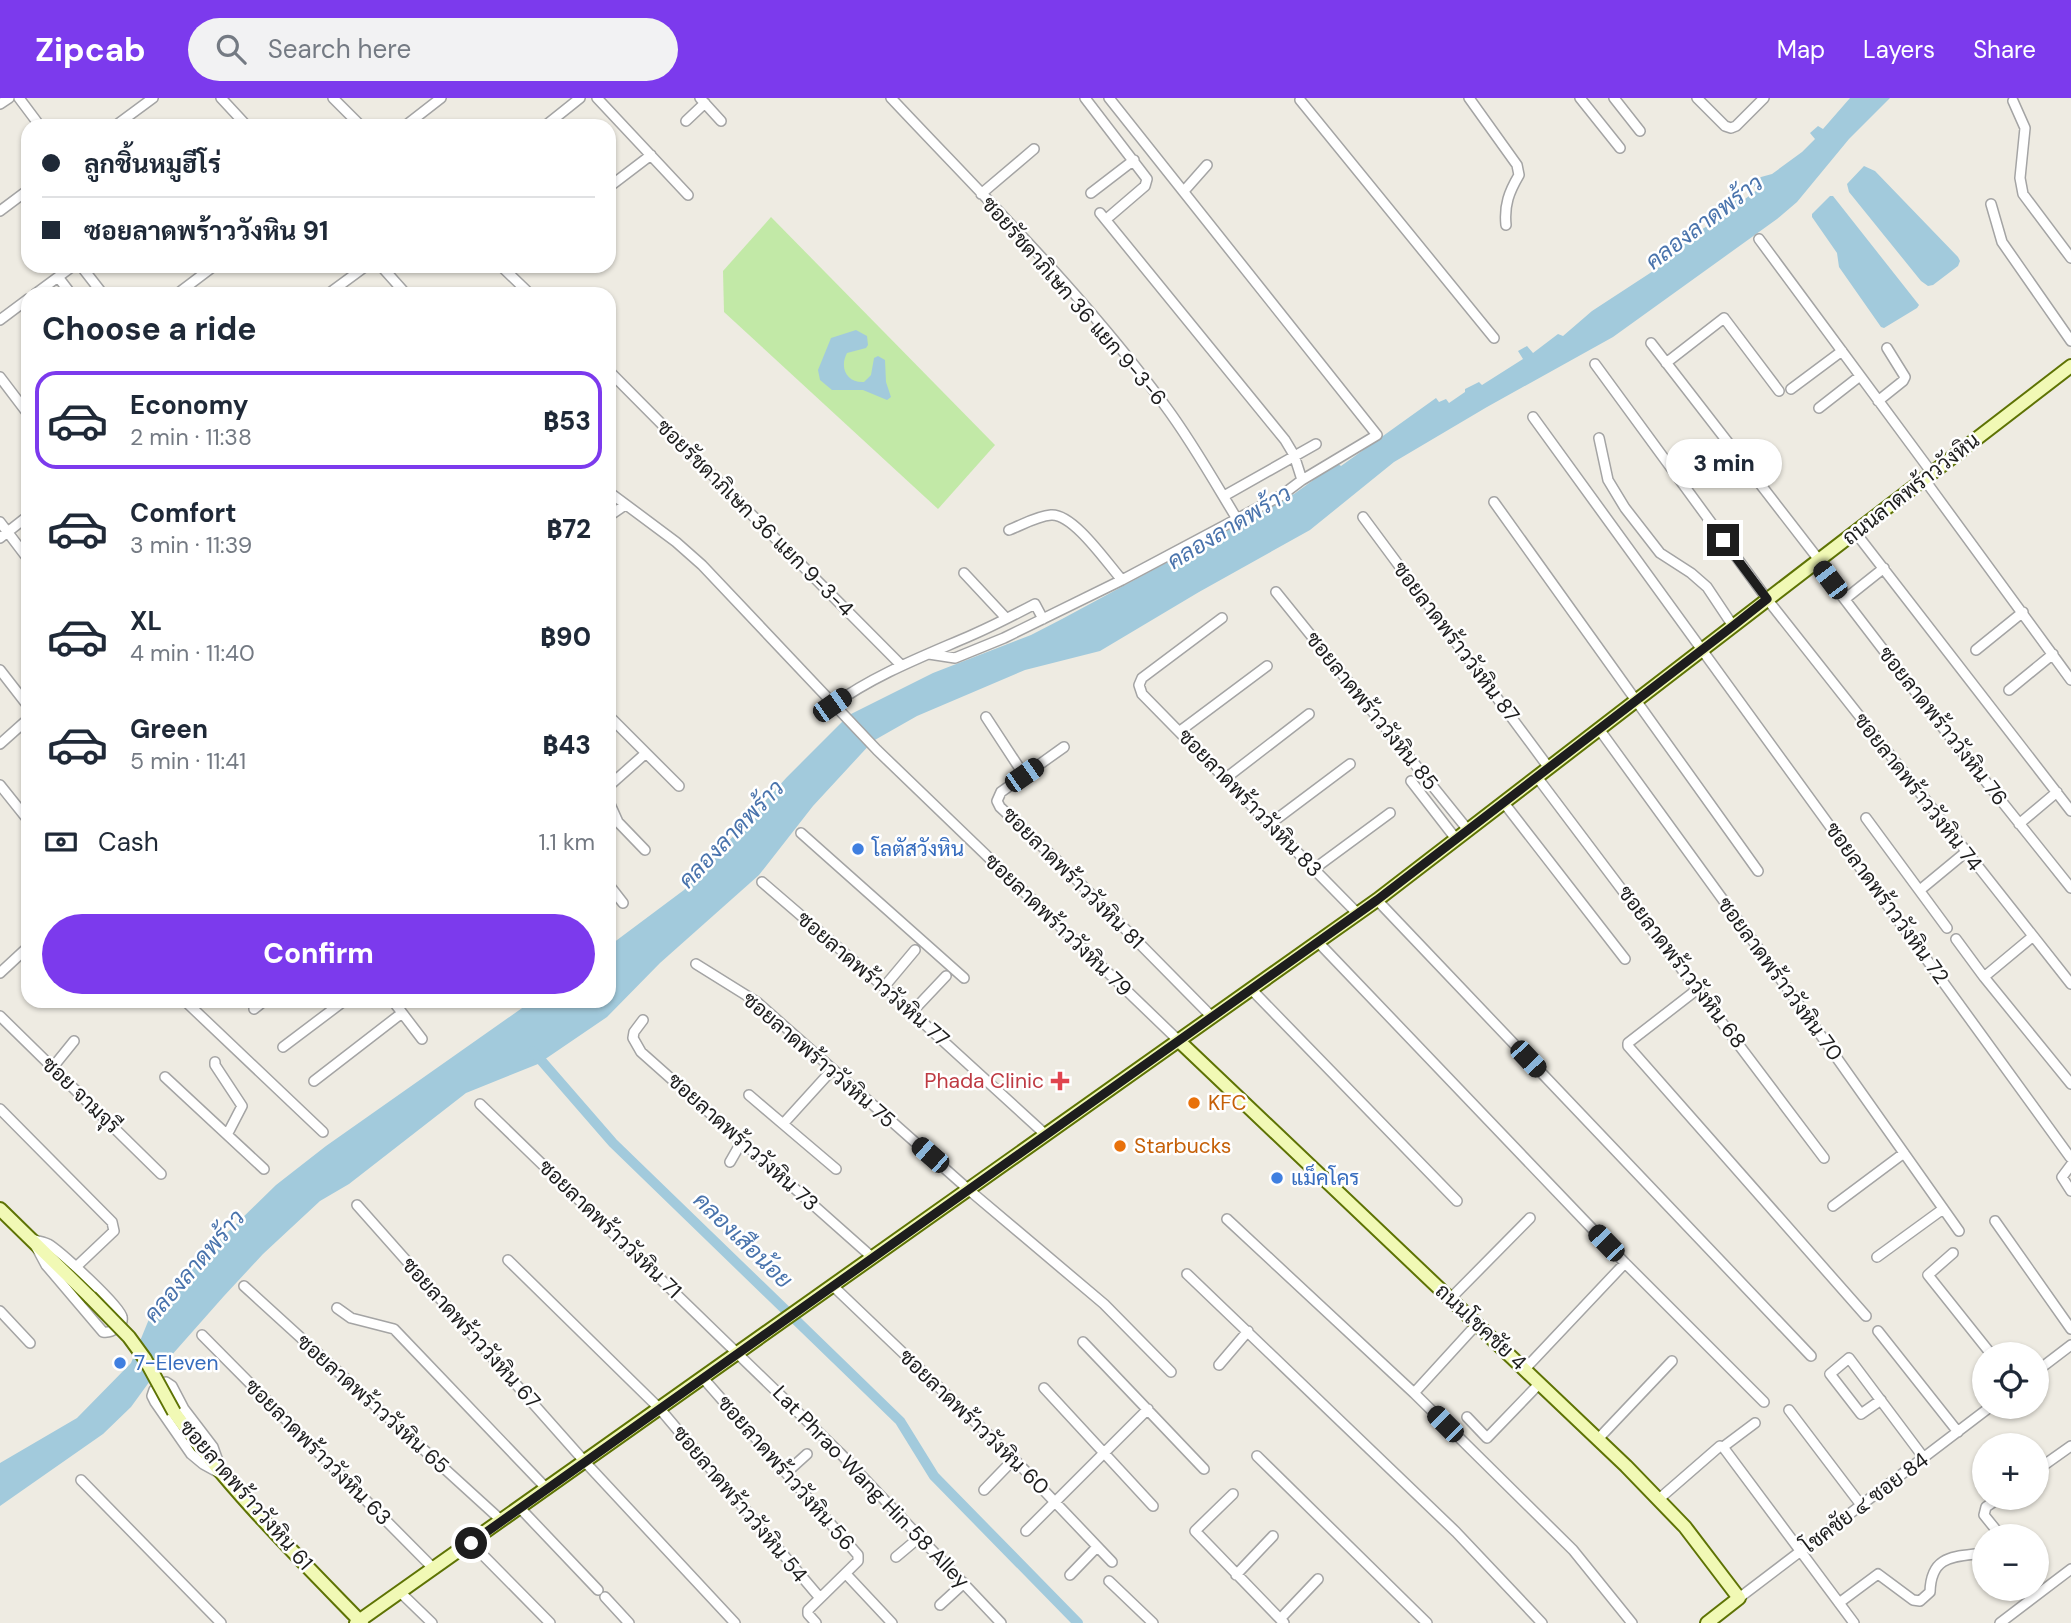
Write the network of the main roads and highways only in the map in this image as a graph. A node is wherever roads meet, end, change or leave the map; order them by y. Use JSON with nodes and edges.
{"nodes":[{"id":1,"x":2071,"y":366,"type":"edge"},
{"id":2,"x":1178,"y":1041,"type":"junction"},
{"id":3,"x":0,"y":1209,"type":"edge"},
{"id":4,"x":360,"y":1622,"type":"edge"},
{"id":5,"x":1707,"y":1623,"type":"edge"}],
"edges":[{"from":1,"to":2,"type":"main road","name":"ถนนลาดพร้าววังหิน"},
{"from":2,"to":4,"type":"main road","name":"ถนนลาดพร้าววังหิน"},
{"from":2,"to":5,"type":"main road","name":"ถนนโชคชัย 4"},
{"from":3,"to":4,"type":"main road","name":"ซอยลาดพร้าววังหิน 61","bridge":true}]}
